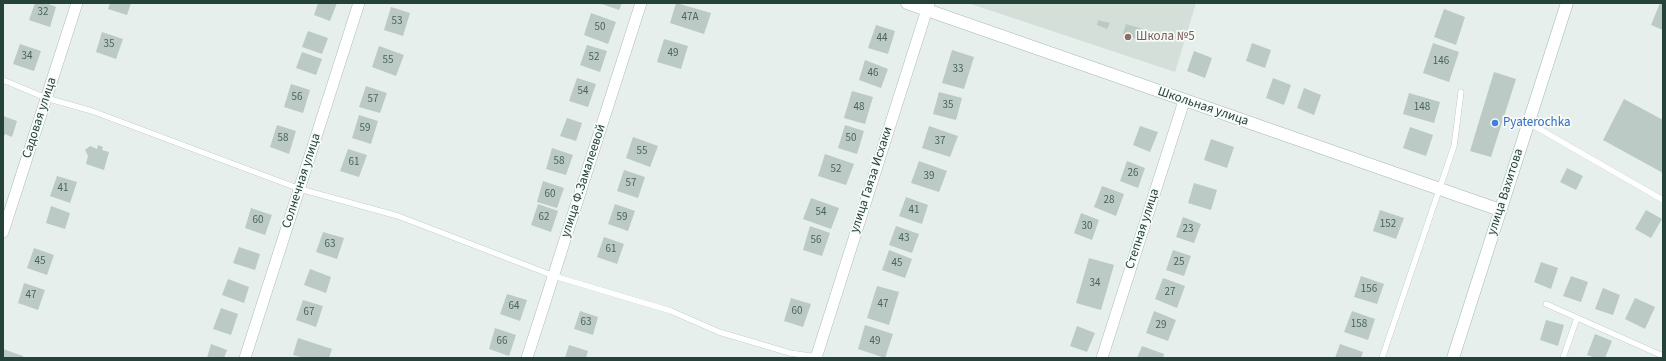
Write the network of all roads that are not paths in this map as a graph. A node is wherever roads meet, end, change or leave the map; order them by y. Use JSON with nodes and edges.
{"nodes":[{"id":1,"x":77,"y":3,"type":"edge"},
{"id":2,"x":360,"y":3,"type":"edge"},
{"id":3,"x":640,"y":3,"type":"edge"},
{"id":4,"x":907,"y":3,"type":"edge"},
{"id":5,"x":1567,"y":3,"type":"edge"},
{"id":6,"x":928,"y":6,"type":"edge"},
{"id":7,"x":3,"y":80,"type":"edge"},
{"id":8,"x":1461,"y":92,"type":"dead end"},
{"id":9,"x":46,"y":98,"type":"junction"},
{"id":10,"x":1184,"y":101,"type":"junction"},
{"id":11,"x":1529,"y":123,"type":"junction"},
{"id":12,"x":300,"y":189,"type":"junction"},
{"id":13,"x":1440,"y":190,"type":"junction"},
{"id":14,"x":1663,"y":200,"type":"edge"},
{"id":15,"x":1500,"y":210,"type":"junction"},
{"id":16,"x":3,"y":232,"type":"edge"},
{"id":17,"x":554,"y":276,"type":"junction"},
{"id":18,"x":1546,"y":304,"type":"dead end"},
{"id":19,"x":1577,"y":318,"type":"junction"},
{"id":20,"x":1663,"y":356,"type":"edge"},
{"id":21,"x":817,"y":357,"type":"edge"},
{"id":22,"x":245,"y":358,"type":"edge"},
{"id":23,"x":527,"y":358,"type":"edge"},
{"id":24,"x":1102,"y":358,"type":"edge"},
{"id":25,"x":1382,"y":358,"type":"edge"},
{"id":26,"x":1452,"y":358,"type":"edge"},
{"id":27,"x":1563,"y":358,"type":"edge"}],
"edges":[{"from":1,"to":9,"type":"street","name":"Садовая улица"},
{"from":2,"to":12,"type":"street","name":"Солнечная улица"},
{"from":3,"to":17,"type":"street","name":"улица Ф.Замалеевой"},
{"from":4,"to":6,"type":"street","name":"Школьная улица"},
{"from":5,"to":11,"type":"street","name":"улица Вахитова"},
{"from":6,"to":10,"type":"street","name":"Школьная улица"},
{"from":6,"to":21,"type":"street","name":"улица Гаяза Исхаки"},
{"from":7,"to":9,"type":"lane"},
{"from":8,"to":13,"type":"lane"},
{"from":9,"to":12,"type":"lane"},
{"from":9,"to":16,"type":"street","name":"Садовая улица"},
{"from":10,"to":13,"type":"street","name":"Школьная улица"},
{"from":10,"to":24,"type":"street","name":"Степная улица"},
{"from":11,"to":14,"type":"lane"},
{"from":11,"to":15,"type":"street","name":"улица Вахитова"},
{"from":12,"to":17,"type":"lane"},
{"from":12,"to":22,"type":"street","name":"Солнечная улица"},
{"from":13,"to":15,"type":"street","name":"Школьная улица"},
{"from":13,"to":25,"type":"lane"},
{"from":15,"to":26,"type":"street","name":"улица Вахитова"},
{"from":17,"to":21,"type":"lane"},
{"from":17,"to":23,"type":"street","name":"улица Ф.Замалеевой"},
{"from":18,"to":19,"type":"lane"},
{"from":19,"to":20,"type":"lane"},
{"from":19,"to":27,"type":"lane"}]}
